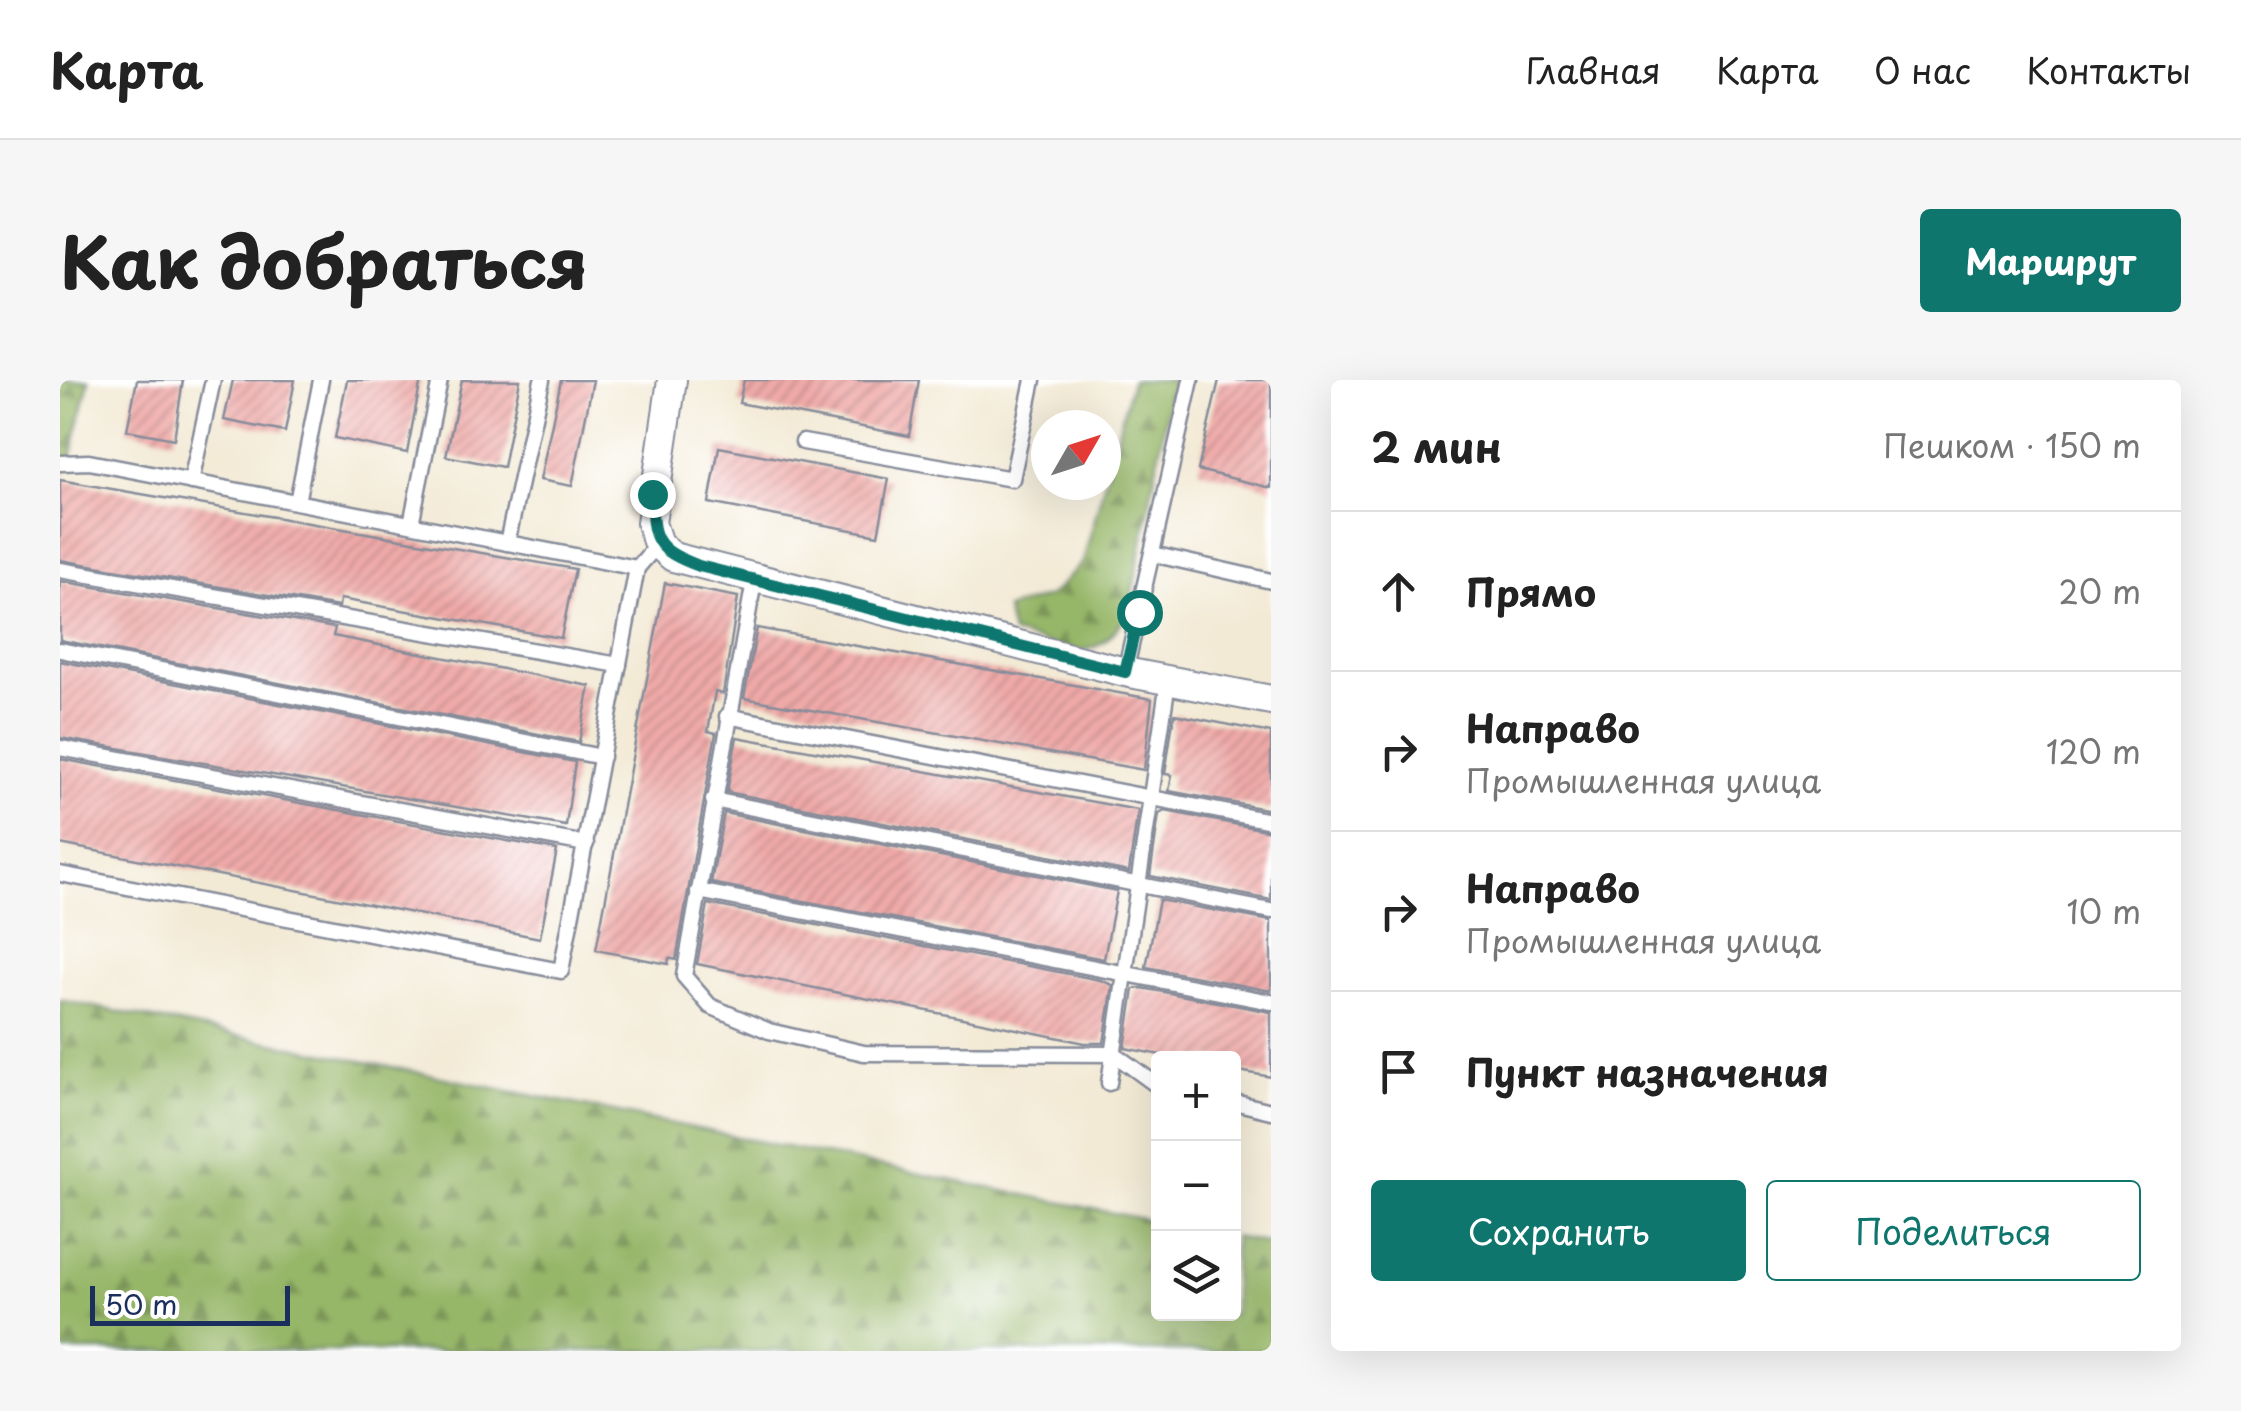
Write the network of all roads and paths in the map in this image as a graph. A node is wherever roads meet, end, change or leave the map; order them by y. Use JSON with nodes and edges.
{"nodes":[{"id":1,"x":213,"y":380,"type":"edge"},
{"id":2,"x":322,"y":380,"type":"edge"},
{"id":3,"x":440,"y":380,"type":"edge"},
{"id":4,"x":542,"y":380,"type":"edge"},
{"id":5,"x":672,"y":380,"type":"edge"},
{"id":6,"x":1033,"y":380,"type":"edge"},
{"id":7,"x":1191,"y":380,"type":"edge"},
{"id":8,"x":803,"y":442,"type":"dead end"},
{"id":9,"x":60,"y":463,"type":"edge"},
{"id":10,"x":191,"y":482,"type":"junction"},
{"id":11,"x":297,"y":502,"type":"junction"},
{"id":12,"x":411,"y":524,"type":"junction"},
{"id":13,"x":507,"y":543,"type":"junction"},
{"id":14,"x":658,"y":544,"type":"junction"},
{"id":15,"x":1152,"y":554,"type":"junction"},
{"id":16,"x":637,"y":568,"type":"junction"},
{"id":17,"x":60,"y":570,"type":"edge"},
{"id":18,"x":754,"y":581,"type":"junction"},
{"id":19,"x":1271,"y":581,"type":"edge"},
{"id":20,"x":60,"y":650,"type":"edge"},
{"id":21,"x":619,"y":666,"type":"junction"},
{"id":22,"x":1125,"y":672,"type":"junction"},
{"id":23,"x":1168,"y":680,"type":"junction"},
{"id":24,"x":1271,"y":700,"type":"edge"},
{"id":25,"x":726,"y":716,"type":"junction"},
{"id":26,"x":60,"y":748,"type":"edge"},
{"id":27,"x":602,"y":757,"type":"junction"},
{"id":28,"x":1150,"y":798,"type":"junction"},
{"id":29,"x":713,"y":800,"type":"junction"},
{"id":30,"x":1271,"y":821,"type":"edge"},
{"id":31,"x":586,"y":844,"type":"junction"},
{"id":32,"x":60,"y":874,"type":"edge"},
{"id":33,"x":1138,"y":885,"type":"junction"},
{"id":34,"x":698,"y":892,"type":"junction"},
{"id":35,"x":1271,"y":911,"type":"edge"},
{"id":36,"x":1125,"y":974,"type":"junction"},
{"id":37,"x":1271,"y":1002,"type":"edge"},
{"id":38,"x":1114,"y":1054,"type":"junction"},
{"id":39,"x":1151,"y":1081,"type":"edge"},
{"id":40,"x":1109,"y":1084,"type":"dead end"},
{"id":41,"x":1241,"y":1104,"type":"edge"},
{"id":42,"x":1271,"y":1111,"type":"edge"}],
"edges":[{"from":1,"to":10,"type":"lane"},
{"from":2,"to":11,"type":"lane"},
{"from":3,"to":12,"type":"lane"},
{"from":4,"to":13,"type":"lane"},
{"from":5,"to":14,"type":"street"},
{"from":6,"to":8,"type":"lane"},
{"from":7,"to":15,"type":"lane"},
{"from":9,"to":10,"type":"lane"},
{"from":10,"to":11,"type":"lane"},
{"from":11,"to":12,"type":"lane"},
{"from":12,"to":13,"type":"lane"},
{"from":13,"to":16,"type":"lane"},
{"from":14,"to":16,"type":"lane"},
{"from":14,"to":18,"type":"street"},
{"from":15,"to":19,"type":"lane"},
{"from":15,"to":22,"type":"lane"},
{"from":16,"to":21,"type":"lane"},
{"from":17,"to":21,"type":"lane"},
{"from":18,"to":22,"type":"street"},
{"from":18,"to":25,"type":"lane"},
{"from":20,"to":27,"type":"lane"},
{"from":21,"to":27,"type":"lane"},
{"from":22,"to":23,"type":"street"},
{"from":23,"to":24,"type":"street"},
{"from":23,"to":28,"type":"lane"},
{"from":25,"to":28,"type":"lane"},
{"from":25,"to":29,"type":"lane"},
{"from":26,"to":31,"type":"lane"},
{"from":27,"to":31,"type":"lane"},
{"from":28,"to":30,"type":"lane"},
{"from":28,"to":33,"type":"lane"},
{"from":29,"to":33,"type":"lane"},
{"from":29,"to":34,"type":"lane"},
{"from":31,"to":32,"type":"lane"},
{"from":33,"to":35,"type":"lane"},
{"from":33,"to":36,"type":"lane"},
{"from":34,"to":36,"type":"lane"},
{"from":34,"to":38,"type":"lane"},
{"from":36,"to":37,"type":"lane"},
{"from":36,"to":38,"type":"lane"},
{"from":38,"to":39,"type":"lane"},
{"from":38,"to":40,"type":"lane"},
{"from":41,"to":42,"type":"lane"}]}
